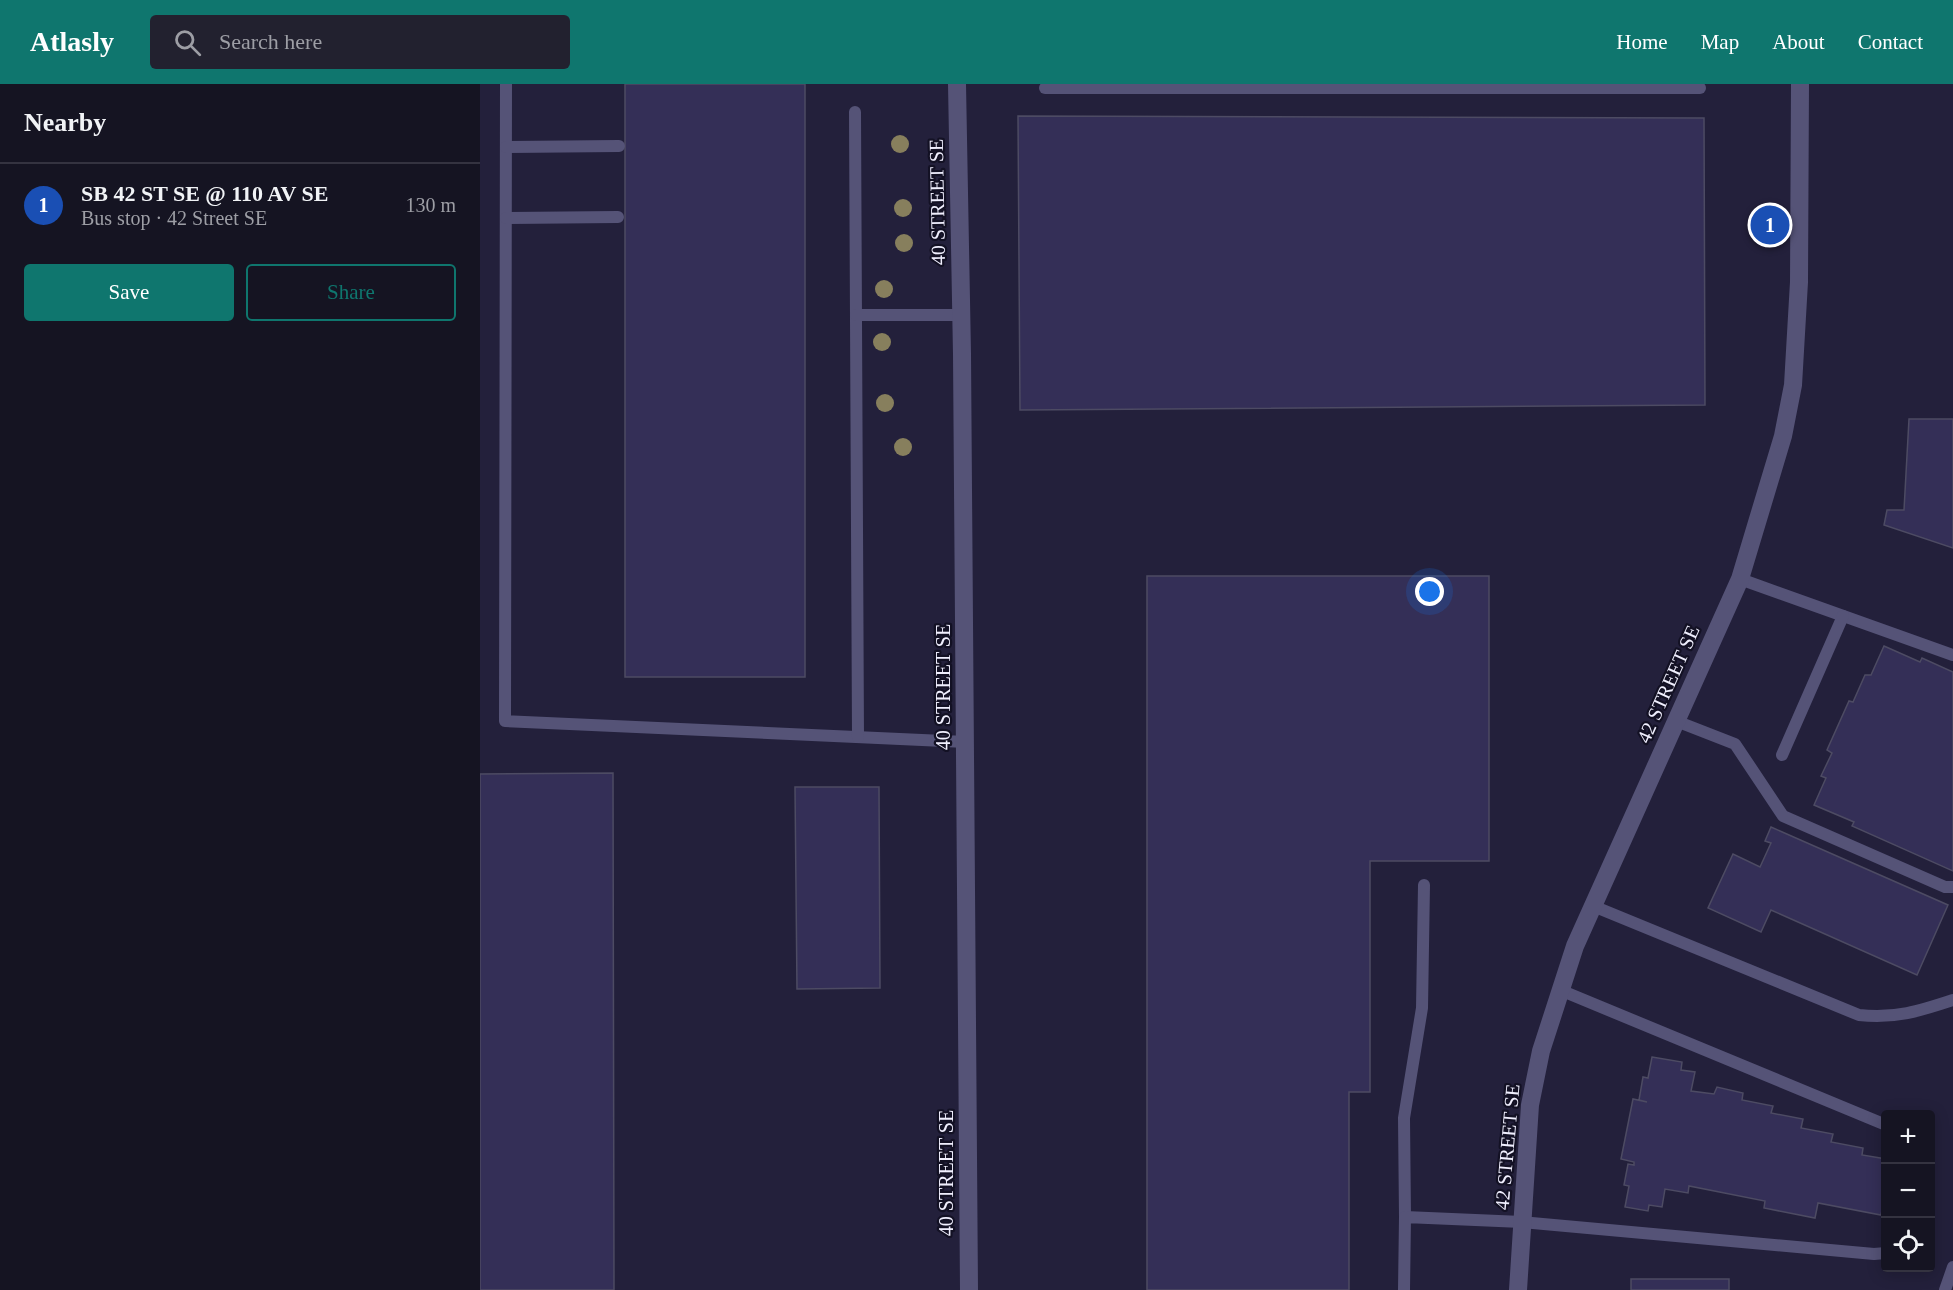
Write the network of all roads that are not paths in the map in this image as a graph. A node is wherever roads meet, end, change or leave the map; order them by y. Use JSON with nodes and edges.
{"nodes":[{"id":1,"x":506,"y":84,"type":"edge"},
{"id":2,"x":957,"y":84,"type":"edge"},
{"id":3,"x":1800,"y":84,"type":"edge"},
{"id":4,"x":1045,"y":88,"type":"dead end"},
{"id":5,"x":1700,"y":88,"type":"dead end"},
{"id":6,"x":855,"y":112,"type":"dead end"},
{"id":7,"x":619,"y":146,"type":"dead end"},
{"id":8,"x":506,"y":147,"type":"junction"},
{"id":9,"x":618,"y":217,"type":"dead end"},
{"id":10,"x":506,"y":218,"type":"junction"},
{"id":11,"x":856,"y":315,"type":"junction"},
{"id":12,"x":962,"y":315,"type":"junction"},
{"id":13,"x":1740,"y":579,"type":"junction"},
{"id":14,"x":1843,"y":616,"type":"junction"},
{"id":15,"x":1953,"y":656,"type":"edge"},
{"id":16,"x":1676,"y":721,"type":"junction"},
{"id":17,"x":858,"y":737,"type":"junction"},
{"id":18,"x":966,"y":742,"type":"junction"},
{"id":19,"x":1782,"y":755,"type":"dead end"},
{"id":20,"x":1424,"y":885,"type":"dead end"},
{"id":21,"x":1953,"y":887,"type":"edge"},
{"id":22,"x":1593,"y":906,"type":"junction"},
{"id":23,"x":1560,"y":990,"type":"junction"},
{"id":24,"x":1953,"y":1000,"type":"edge"},
{"id":25,"x":1881,"y":1123,"type":"edge"},
{"id":26,"x":1405,"y":1217,"type":"junction"},
{"id":27,"x":1522,"y":1222,"type":"junction"},
{"id":28,"x":1881,"y":1253,"type":"edge"},
{"id":29,"x":1953,"y":1267,"type":"edge"},
{"id":30,"x":969,"y":1290,"type":"edge"},
{"id":31,"x":1404,"y":1290,"type":"edge"},
{"id":32,"x":1518,"y":1290,"type":"edge"},
{"id":33,"x":1945,"y":1290,"type":"edge"}],
"edges":[{"from":1,"to":8,"type":"lane"},
{"from":2,"to":12,"type":"street","name":"40 STREET SE"},
{"from":3,"to":13,"type":"street","name":"42 STREET SE"},
{"from":4,"to":5,"type":"lane"},
{"from":6,"to":11,"type":"lane"},
{"from":7,"to":8,"type":"lane"},
{"from":8,"to":10,"type":"lane"},
{"from":9,"to":10,"type":"lane"},
{"from":10,"to":17,"type":"lane"},
{"from":11,"to":12,"type":"lane"},
{"from":11,"to":17,"type":"lane"},
{"from":12,"to":18,"type":"street","name":"40 STREET SE"},
{"from":13,"to":14,"type":"lane"},
{"from":13,"to":16,"type":"street","name":"42 STREET SE"},
{"from":14,"to":15,"type":"lane"},
{"from":14,"to":19,"type":"lane"},
{"from":16,"to":21,"type":"lane"},
{"from":16,"to":22,"type":"street","name":"42 STREET SE"},
{"from":17,"to":18,"type":"lane"},
{"from":18,"to":30,"type":"street","name":"40 STREET SE"},
{"from":20,"to":26,"type":"lane"},
{"from":22,"to":23,"type":"street","name":"42 STREET SE"},
{"from":22,"to":24,"type":"lane"},
{"from":23,"to":25,"type":"lane"},
{"from":23,"to":27,"type":"street","name":"42 STREET SE"},
{"from":26,"to":27,"type":"lane"},
{"from":26,"to":31,"type":"lane"},
{"from":27,"to":28,"type":"lane"},
{"from":27,"to":32,"type":"street","name":"42 STREET SE"},
{"from":29,"to":33,"type":"lane"}]}
